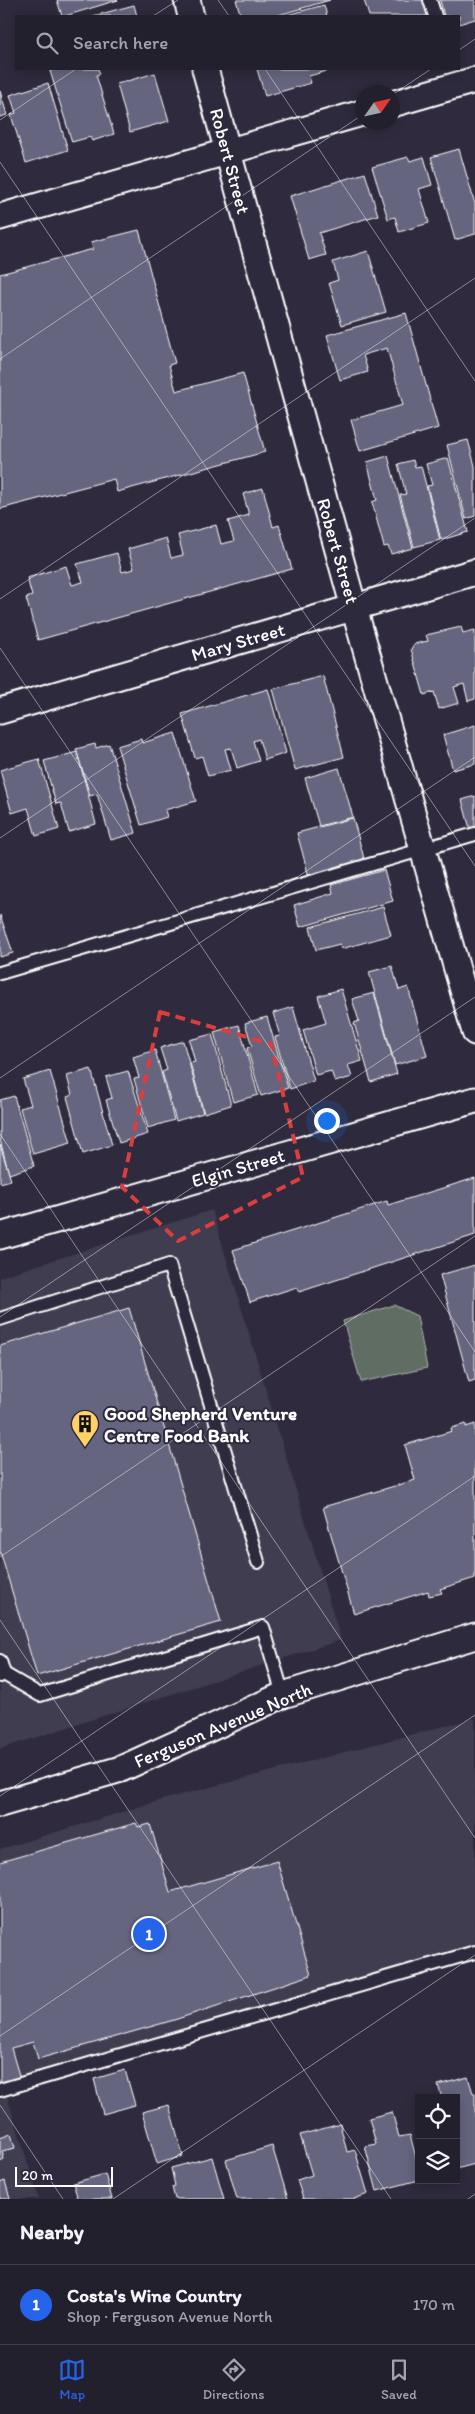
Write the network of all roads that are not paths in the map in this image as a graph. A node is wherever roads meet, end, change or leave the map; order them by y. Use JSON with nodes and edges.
{"nodes":[{"id":1,"x":187,"y":0,"type":"edge"},
{"id":2,"x":430,"y":0,"type":"edge"},
{"id":3,"x":191,"y":15,"type":"edge"},
{"id":4,"x":436,"y":15,"type":"edge"},
{"id":5,"x":205,"y":70,"type":"edge"},
{"id":6,"x":461,"y":78,"type":"edge"},
{"id":7,"x":400,"y":101,"type":"edge"},
{"id":8,"x":355,"y":115,"type":"edge"},
{"id":9,"x":227,"y":152,"type":"junction"},
{"id":10,"x":0,"y":217,"type":"edge"},
{"id":11,"x":475,"y":572,"type":"edge"},
{"id":12,"x":354,"y":608,"type":"junction"},
{"id":13,"x":0,"y":711,"type":"edge"},
{"id":14,"x":475,"y":834,"type":"edge"},
{"id":15,"x":423,"y":849,"type":"junction"},
{"id":16,"x":0,"y":973,"type":"edge"},
{"id":17,"x":475,"y":1032,"type":"edge"},
{"id":18,"x":475,"y":1100,"type":"edge"},
{"id":19,"x":0,"y":1236,"type":"edge"},
{"id":20,"x":0,"y":1319,"type":"edge"},
{"id":21,"x":258,"y":1562,"type":"dead end"},
{"id":22,"x":475,"y":1636,"type":"edge"},
{"id":23,"x":0,"y":1661,"type":"edge"},
{"id":24,"x":2,"y":1675,"type":"edge"},
{"id":25,"x":283,"y":1695,"type":"junction"},
{"id":26,"x":0,"y":1804,"type":"edge"},
{"id":27,"x":475,"y":1952,"type":"edge"},
{"id":28,"x":0,"y":2090,"type":"edge"}],
"edges":[{"from":1,"to":3,"type":"street"},
{"from":2,"to":4,"type":"lane"},
{"from":5,"to":9,"type":"street","name":"Robert Street"},
{"from":6,"to":7,"type":"street"},
{"from":8,"to":9,"type":"street"},
{"from":9,"to":10,"type":"street"},
{"from":9,"to":12,"type":"street","name":"Robert Street"},
{"from":11,"to":12,"type":"street","name":"Mary Street"},
{"from":12,"to":13,"type":"street","name":"Mary Street"},
{"from":12,"to":15,"type":"street","name":"Robert Street"},
{"from":14,"to":15,"type":"lane"},
{"from":15,"to":16,"type":"lane"},
{"from":15,"to":17,"type":"street","name":"Robert Street"},
{"from":18,"to":19,"type":"street","name":"Elgin Street"},
{"from":20,"to":21,"type":"lane"},
{"from":22,"to":25,"type":"street","name":"Ferguson Avenue North"},
{"from":23,"to":24,"type":"lane"},
{"from":24,"to":25,"type":"lane"},
{"from":25,"to":26,"type":"street","name":"Ferguson Avenue North"},
{"from":27,"to":28,"type":"lane"}]}
